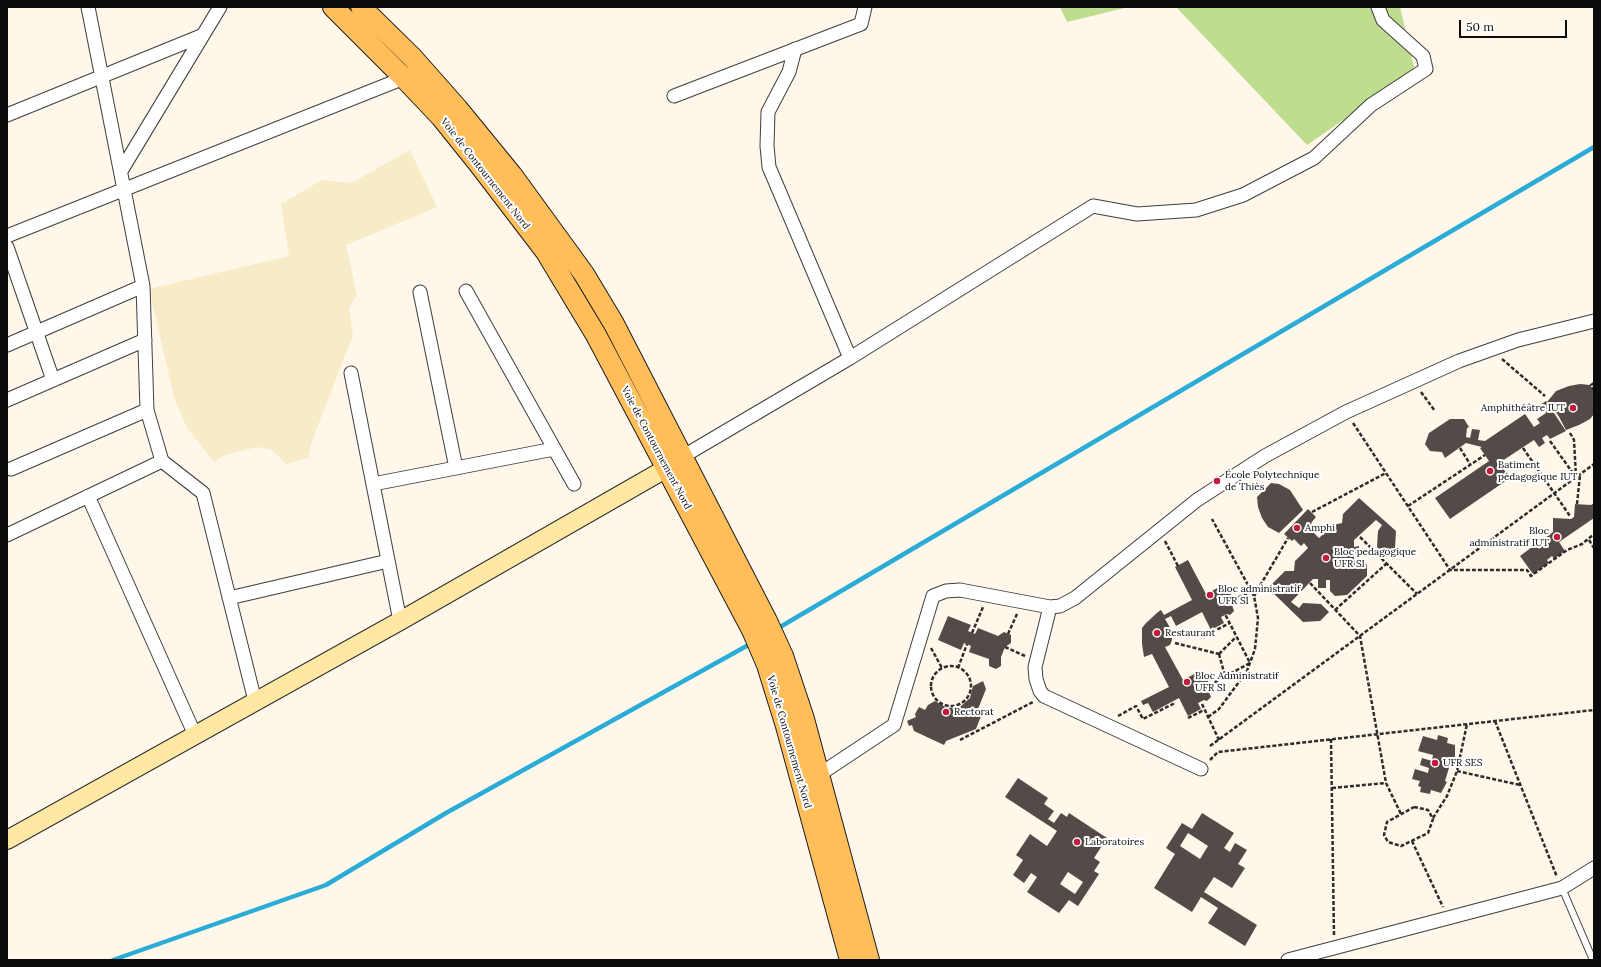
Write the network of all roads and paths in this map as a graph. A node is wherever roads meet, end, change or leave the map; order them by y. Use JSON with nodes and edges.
{"nodes":[{"id":1,"x":88,"y":7,"type":"edge"},
{"id":2,"x":220,"y":7,"type":"edge"},
{"id":3,"x":333,"y":7,"type":"edge"},
{"id":4,"x":361,"y":7,"type":"edge"},
{"id":5,"x":865,"y":7,"type":"edge"},
{"id":6,"x":1378,"y":7,"type":"edge"},
{"id":7,"x":202,"y":36,"type":"junction"},
{"id":8,"x":795,"y":49,"type":"junction"},
{"id":9,"x":102,"y":76,"type":"junction"},
{"id":10,"x":404,"y":78,"type":"junction"},
{"id":11,"x":674,"y":96,"type":"dead end"},
{"id":12,"x":7,"y":115,"type":"edge"},
{"id":13,"x":121,"y":171,"type":"junction"},
{"id":14,"x":124,"y":190,"type":"junction"},
{"id":15,"x":7,"y":236,"type":"edge"},
{"id":16,"x":7,"y":247,"type":"edge"},
{"id":17,"x":143,"y":286,"type":"junction"},
{"id":18,"x":466,"y":291,"type":"dead end"},
{"id":19,"x":420,"y":292,"type":"dead end"},
{"id":20,"x":1594,"y":321,"type":"edge"},
{"id":21,"x":36,"y":332,"type":"junction"},
{"id":22,"x":145,"y":340,"type":"junction"},
{"id":23,"x":7,"y":345,"type":"edge"},
{"id":24,"x":1491,"y":350,"type":"junction"},
{"id":25,"x":850,"y":358,"type":"junction"},
{"id":26,"x":352,"y":373,"type":"dead end"},
{"id":27,"x":53,"y":380,"type":"junction"},
{"id":28,"x":1413,"y":382,"type":"junction"},
{"id":29,"x":1594,"y":383,"type":"edge"},
{"id":30,"x":1594,"y":390,"type":"edge"},
{"id":31,"x":1545,"y":396,"type":"dead end"},
{"id":32,"x":7,"y":400,"type":"edge"},
{"id":33,"x":147,"y":410,"type":"junction"},
{"id":34,"x":1435,"y":411,"type":"dead end"},
{"id":35,"x":1346,"y":412,"type":"junction"},
{"id":36,"x":1570,"y":433,"type":"dead end"},
{"id":37,"x":1550,"y":441,"type":"dead end"},
{"id":38,"x":1460,"y":448,"type":"dead end"},
{"id":39,"x":1523,"y":448,"type":"dead end"},
{"id":40,"x":554,"y":449,"type":"junction"},
{"id":41,"x":1485,"y":455,"type":"dead end"},
{"id":42,"x":162,"y":461,"type":"junction"},
{"id":43,"x":674,"y":463,"type":"junction"},
{"id":44,"x":1470,"y":464,"type":"junction"},
{"id":45,"x":1594,"y":464,"type":"edge"},
{"id":46,"x":456,"y":468,"type":"junction"},
{"id":47,"x":11,"y":469,"type":"dead end"},
{"id":48,"x":1386,"y":473,"type":"junction"},
{"id":49,"x":1580,"y":474,"type":"junction"},
{"id":50,"x":1576,"y":478,"type":"junction"},
{"id":51,"x":373,"y":484,"type":"junction"},
{"id":52,"x":574,"y":484,"type":"dead end"},
{"id":53,"x":1554,"y":493,"type":"junction"},
{"id":54,"x":88,"y":496,"type":"junction"},
{"id":55,"x":1577,"y":504,"type":"dead end"},
{"id":56,"x":1408,"y":506,"type":"junction"},
{"id":57,"x":1312,"y":512,"type":"dead end"},
{"id":58,"x":1570,"y":516,"type":"dead end"},
{"id":59,"x":1212,"y":519,"type":"dead end"},
{"id":60,"x":1159,"y":531,"type":"junction"},
{"id":61,"x":1594,"y":534,"type":"edge"},
{"id":62,"x":7,"y":535,"type":"edge"},
{"id":63,"x":1360,"y":537,"type":"dead end"},
{"id":64,"x":1288,"y":538,"type":"dead end"},
{"id":65,"x":1588,"y":540,"type":"junction"},
{"id":66,"x":1594,"y":548,"type":"edge"},
{"id":67,"x":388,"y":561,"type":"junction"},
{"id":68,"x":1386,"y":564,"type":"junction"},
{"id":69,"x":1178,"y":566,"type":"dead end"},
{"id":70,"x":1450,"y":570,"type":"junction"},
{"id":71,"x":1310,"y":582,"type":"dead end"},
{"id":72,"x":1251,"y":591,"type":"junction"},
{"id":73,"x":1417,"y":594,"type":"junction"},
{"id":74,"x":987,"y":596,"type":"junction"},
{"id":75,"x":1254,"y":596,"type":"junction"},
{"id":76,"x":229,"y":598,"type":"junction"},
{"id":77,"x":1023,"y":602,"type":"junction"},
{"id":78,"x":1228,"y":603,"type":"dead end"},
{"id":79,"x":1050,"y":607,"type":"junction"},
{"id":80,"x":1336,"y":610,"type":"junction"},
{"id":81,"x":1226,"y":614,"type":"dead end"},
{"id":82,"x":400,"y":621,"type":"junction"},
{"id":83,"x":1230,"y":623,"type":"junction"},
{"id":84,"x":1212,"y":632,"type":"dead end"},
{"id":85,"x":972,"y":633,"type":"dead end"},
{"id":86,"x":1008,"y":634,"type":"dead end"},
{"id":87,"x":1360,"y":636,"type":"junction"},
{"id":88,"x":1236,"y":637,"type":"junction"},
{"id":89,"x":1175,"y":643,"type":"dead end"},
{"id":90,"x":967,"y":644,"type":"dead end"},
{"id":91,"x":1005,"y":647,"type":"dead end"},
{"id":92,"x":1219,"y":654,"type":"junction"},
{"id":93,"x":1036,"y":661,"type":"junction"},
{"id":94,"x":1250,"y":663,"type":"junction"},
{"id":95,"x":958,"y":668,"type":"junction"},
{"id":96,"x":1225,"y":676,"type":"junction"},
{"id":97,"x":1204,"y":688,"type":"dead end"},
{"id":98,"x":1044,"y":696,"type":"junction"},
{"id":99,"x":255,"y":701,"type":"junction"},
{"id":100,"x":1175,"y":703,"type":"dead end"},
{"id":101,"x":1202,"y":704,"type":"dead end"},
{"id":102,"x":1204,"y":710,"type":"junction"},
{"id":103,"x":1594,"y":710,"type":"edge"},
{"id":104,"x":1208,"y":717,"type":"junction"},
{"id":105,"x":1188,"y":718,"type":"dead end"},
{"id":106,"x":1495,"y":721,"type":"junction"},
{"id":107,"x":1102,"y":724,"type":"junction"},
{"id":108,"x":1467,"y":724,"type":"junction"},
{"id":109,"x":1377,"y":734,"type":"junction"},
{"id":110,"x":195,"y":735,"type":"junction"},
{"id":111,"x":1331,"y":739,"type":"junction"},
{"id":112,"x":960,"y":740,"type":"dead end"},
{"id":113,"x":1219,"y":740,"type":"junction"},
{"id":114,"x":1210,"y":746,"type":"dead end"},
{"id":115,"x":1201,"y":770,"type":"joint"},
{"id":116,"x":1457,"y":771,"type":"junction"},
{"id":117,"x":810,"y":780,"type":"junction"},
{"id":118,"x":1386,"y":783,"type":"junction"},
{"id":119,"x":1520,"y":785,"type":"junction"},
{"id":120,"x":1332,"y":788,"type":"junction"},
{"id":121,"x":1401,"y":814,"type":"junction"},
{"id":122,"x":1433,"y":819,"type":"junction"},
{"id":123,"x":7,"y":840,"type":"edge"},
{"id":124,"x":1412,"y":841,"type":"junction"},
{"id":125,"x":1594,"y":868,"type":"edge"},
{"id":126,"x":1562,"y":888,"type":"junction"},
{"id":127,"x":1449,"y":918,"type":"junction"},
{"id":128,"x":1334,"y":948,"type":"junction"},
{"id":129,"x":850,"y":960,"type":"edge"},
{"id":130,"x":869,"y":960,"type":"edge"},
{"id":131,"x":1288,"y":960,"type":"edge"},
{"id":132,"x":1593,"y":960,"type":"edge"}],
"edges":[{"from":1,"to":9,"type":"street"},
{"from":2,"to":7,"type":"street"},
{"from":3,"to":10,"type":"main road","name":"Voie de Contournement Nord"},
{"from":4,"to":43,"type":"main road","name":"Voie de Contournement Nord"},
{"from":5,"to":8,"type":"street"},
{"from":6,"to":25,"type":"street"},
{"from":7,"to":9,"type":"street"},
{"from":7,"to":13,"type":"street"},
{"from":8,"to":11,"type":"street"},
{"from":8,"to":25,"type":"street"},
{"from":9,"to":12,"type":"street"},
{"from":9,"to":13,"type":"street"},
{"from":10,"to":14,"type":"street"},
{"from":10,"to":43,"type":"main road","name":"Voie de Contournement Nord"},
{"from":13,"to":14,"type":"street"},
{"from":14,"to":15,"type":"street"},
{"from":14,"to":17,"type":"street"},
{"from":16,"to":21,"type":"street"},
{"from":17,"to":21,"type":"street"},
{"from":17,"to":22,"type":"street"},
{"from":18,"to":40,"type":"street"},
{"from":19,"to":46,"type":"street"},
{"from":20,"to":24,"type":"street"},
{"from":21,"to":23,"type":"street"},
{"from":21,"to":27,"type":"street"},
{"from":22,"to":27,"type":"street"},
{"from":22,"to":33,"type":"street"},
{"from":24,"to":28,"type":"street"},
{"from":24,"to":31,"type":"path"},
{"from":25,"to":43,"type":"street"},
{"from":26,"to":51,"type":"street"},
{"from":27,"to":32,"type":"street"},
{"from":28,"to":34,"type":"path"},
{"from":28,"to":35,"type":"street"},
{"from":29,"to":30,"type":"path"},
{"from":33,"to":42,"type":"street"},
{"from":33,"to":47,"type":"street"},
{"from":35,"to":48,"type":"path"},
{"from":35,"to":60,"type":"street"},
{"from":36,"to":50,"type":"path"},
{"from":37,"to":50,"type":"path"},
{"from":38,"to":44,"type":"path"},
{"from":39,"to":53,"type":"path"},
{"from":40,"to":46,"type":"street"},
{"from":40,"to":52,"type":"street"},
{"from":41,"to":44,"type":"path"},
{"from":42,"to":54,"type":"street"},
{"from":42,"to":76,"type":"street"},
{"from":43,"to":82,"type":"street"},
{"from":43,"to":117,"type":"main road","name":"Voie de Contournement Nord"},
{"from":44,"to":56,"type":"path"},
{"from":45,"to":49,"type":"path"},
{"from":46,"to":51,"type":"street"},
{"from":48,"to":56,"type":"path"},
{"from":48,"to":57,"type":"path"},
{"from":49,"to":50,"type":"path"},
{"from":49,"to":55,"type":"path"},
{"from":50,"to":53,"type":"path"},
{"from":51,"to":67,"type":"street"},
{"from":53,"to":58,"type":"path"},
{"from":53,"to":70,"type":"path"},
{"from":54,"to":62,"type":"street"},
{"from":54,"to":110,"type":"street"},
{"from":56,"to":70,"type":"path"},
{"from":59,"to":72,"type":"path"},
{"from":60,"to":69,"type":"path"},
{"from":60,"to":79,"type":"street"},
{"from":61,"to":65,"type":"path"},
{"from":63,"to":68,"type":"path"},
{"from":64,"to":75,"type":"path"},
{"from":65,"to":66,"type":"path"},
{"from":65,"to":70,"type":"path"},
{"from":67,"to":76,"type":"street"},
{"from":67,"to":82,"type":"street"},
{"from":68,"to":73,"type":"path"},
{"from":68,"to":80,"type":"path"},
{"from":70,"to":73,"type":"path"},
{"from":71,"to":80,"type":"path"},
{"from":72,"to":75,"type":"path"},
{"from":72,"to":78,"type":"path"},
{"from":73,"to":87,"type":"path"},
{"from":74,"to":77,"type":"street"},
{"from":74,"to":85,"type":"path"},
{"from":74,"to":117,"type":"street"},
{"from":75,"to":94,"type":"path"},
{"from":76,"to":99,"type":"street"},
{"from":77,"to":79,"type":"street"},
{"from":77,"to":86,"type":"path"},
{"from":79,"to":93,"type":"street"},
{"from":80,"to":87,"type":"path"},
{"from":81,"to":83,"type":"path"},
{"from":82,"to":99,"type":"street"},
{"from":83,"to":84,"type":"path"},
{"from":83,"to":88,"type":"path"},
{"from":87,"to":109,"type":"path"},
{"from":87,"to":113,"type":"path"},
{"from":88,"to":92,"type":"path"},
{"from":88,"to":94,"type":"path"},
{"from":89,"to":92,"type":"path"},
{"from":90,"to":95,"type":"path"},
{"from":91,"to":93,"type":"path"},
{"from":92,"to":96,"type":"path"},
{"from":93,"to":98,"type":"street"},
{"from":94,"to":96,"type":"path"},
{"from":94,"to":104,"type":"path"},
{"from":95,"to":95,"type":"path"},
{"from":96,"to":97,"type":"path"},
{"from":98,"to":107,"type":"street"},
{"from":98,"to":112,"type":"path"},
{"from":99,"to":110,"type":"street"},
{"from":100,"to":107,"type":"path"},
{"from":101,"to":102,"type":"path"},
{"from":102,"to":104,"type":"path"},
{"from":102,"to":105,"type":"path"},
{"from":103,"to":106,"type":"path"},
{"from":104,"to":113,"type":"path"},
{"from":106,"to":108,"type":"path"},
{"from":106,"to":119,"type":"path"},
{"from":107,"to":115,"type":"street"},
{"from":108,"to":109,"type":"path"},
{"from":108,"to":116,"type":"path"},
{"from":109,"to":111,"type":"path"},
{"from":109,"to":118,"type":"path"},
{"from":110,"to":123,"type":"street"},
{"from":111,"to":115,"type":"path"},
{"from":111,"to":120,"type":"path"},
{"from":113,"to":114,"type":"path"},
{"from":116,"to":119,"type":"path"},
{"from":116,"to":122,"type":"path"},
{"from":117,"to":129,"type":"main road","name":"Voie de Contournement Nord"},
{"from":117,"to":130,"type":"main road","name":"Voie de Contournement Nord"},
{"from":118,"to":120,"type":"path"},
{"from":118,"to":121,"type":"path"},
{"from":119,"to":126,"type":"path"},
{"from":120,"to":128,"type":"path"},
{"from":121,"to":122,"type":"path"},
{"from":121,"to":124,"type":"path"},
{"from":122,"to":124,"type":"path"},
{"from":124,"to":127,"type":"path"},
{"from":125,"to":126,"type":"street"},
{"from":126,"to":127,"type":"street"},
{"from":126,"to":132,"type":"lane"},
{"from":127,"to":128,"type":"street"},
{"from":128,"to":131,"type":"street"}]}
